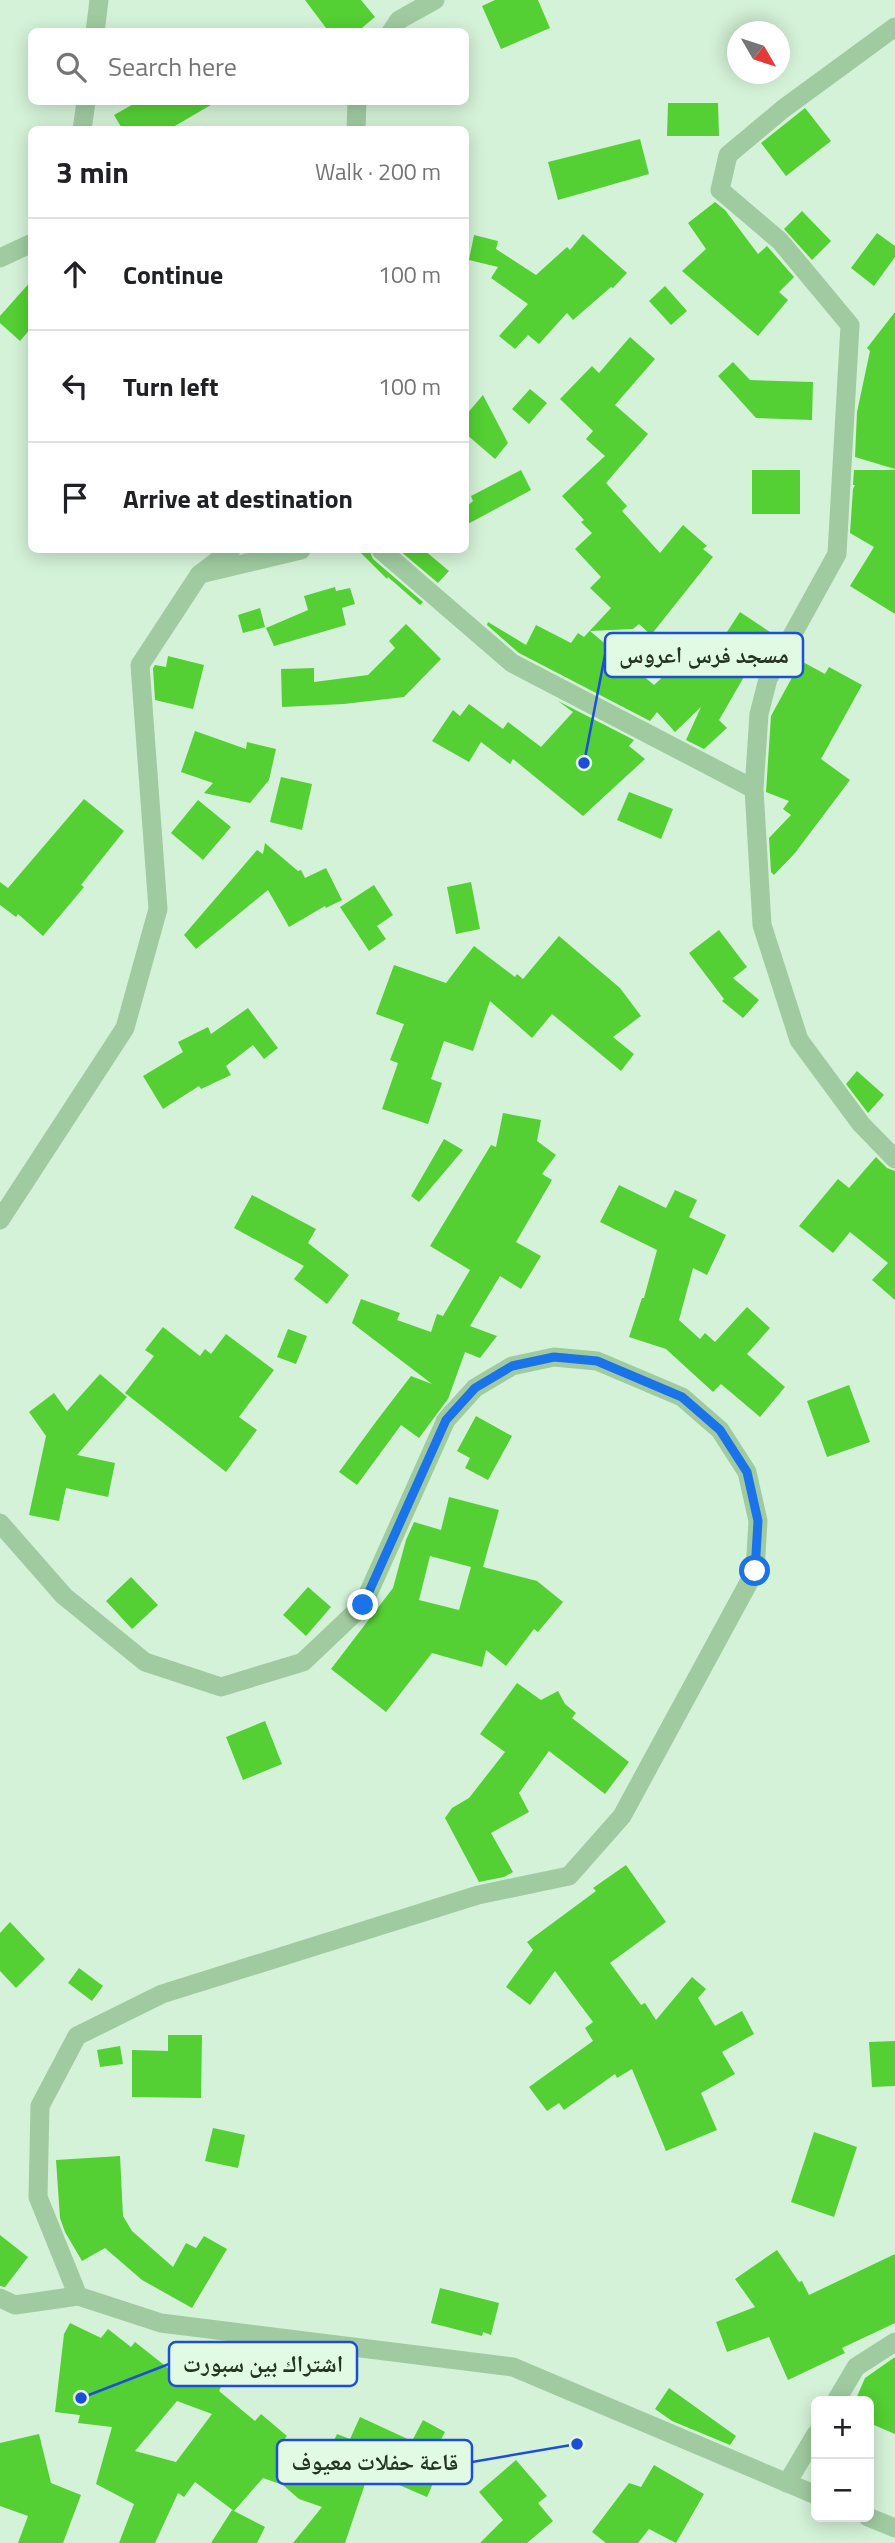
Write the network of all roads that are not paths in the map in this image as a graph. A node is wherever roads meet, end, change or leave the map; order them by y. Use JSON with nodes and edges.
{"nodes":[{"id":1,"x":99,"y":0,"type":"edge"},
{"id":2,"x":435,"y":0,"type":"edge"},
{"id":3,"x":895,"y":27,"type":"edge"},
{"id":4,"x":96,"y":28,"type":"edge"},
{"id":5,"x":394,"y":28,"type":"edge"},
{"id":6,"x":86,"y":105,"type":"edge"},
{"id":7,"x":357,"y":105,"type":"edge"},
{"id":8,"x":83,"y":126,"type":"edge"},
{"id":9,"x":356,"y":126,"type":"edge"},
{"id":10,"x":28,"y":245,"type":"edge"},
{"id":11,"x":0,"y":258,"type":"edge"},
{"id":12,"x":227,"y":553,"type":"edge"},
{"id":13,"x":289,"y":553,"type":"edge"},
{"id":14,"x":384,"y":553,"type":"edge"},
{"id":15,"x":198,"y":575,"type":"junction"},
{"id":16,"x":754,"y":789,"type":"junction"},
{"id":17,"x":895,"y":1159,"type":"edge"},
{"id":18,"x":0,"y":1220,"type":"edge"},
{"id":19,"x":0,"y":1522,"type":"edge"},
{"id":20,"x":78,"y":2296,"type":"junction"},
{"id":21,"x":0,"y":2298,"type":"edge"},
{"id":22,"x":895,"y":2342,"type":"edge"},
{"id":23,"x":839,"y":2396,"type":"edge"},
{"id":24,"x":811,"y":2442,"type":"edge"},
{"id":25,"x":787,"y":2483,"type":"junction"},
{"id":26,"x":811,"y":2493,"type":"edge"},
{"id":27,"x":874,"y":2520,"type":"edge"},
{"id":28,"x":895,"y":2528,"type":"edge"}],
"edges":[{"from":1,"to":4,"type":"street"},
{"from":2,"to":5,"type":"street"},
{"from":3,"to":16,"type":"street"},
{"from":6,"to":8,"type":"street"},
{"from":7,"to":9,"type":"street"},
{"from":10,"to":11,"type":"street"},
{"from":12,"to":15,"type":"street"},
{"from":13,"to":15,"type":"street"},
{"from":14,"to":16,"type":"street"},
{"from":15,"to":18,"type":"street"},
{"from":16,"to":17,"type":"street"},
{"from":19,"to":20,"type":"street"},
{"from":20,"to":21,"type":"street"},
{"from":20,"to":25,"type":"street"},
{"from":22,"to":23,"type":"street"},
{"from":24,"to":25,"type":"street"},
{"from":25,"to":26,"type":"street"},
{"from":27,"to":28,"type":"street"}]}
